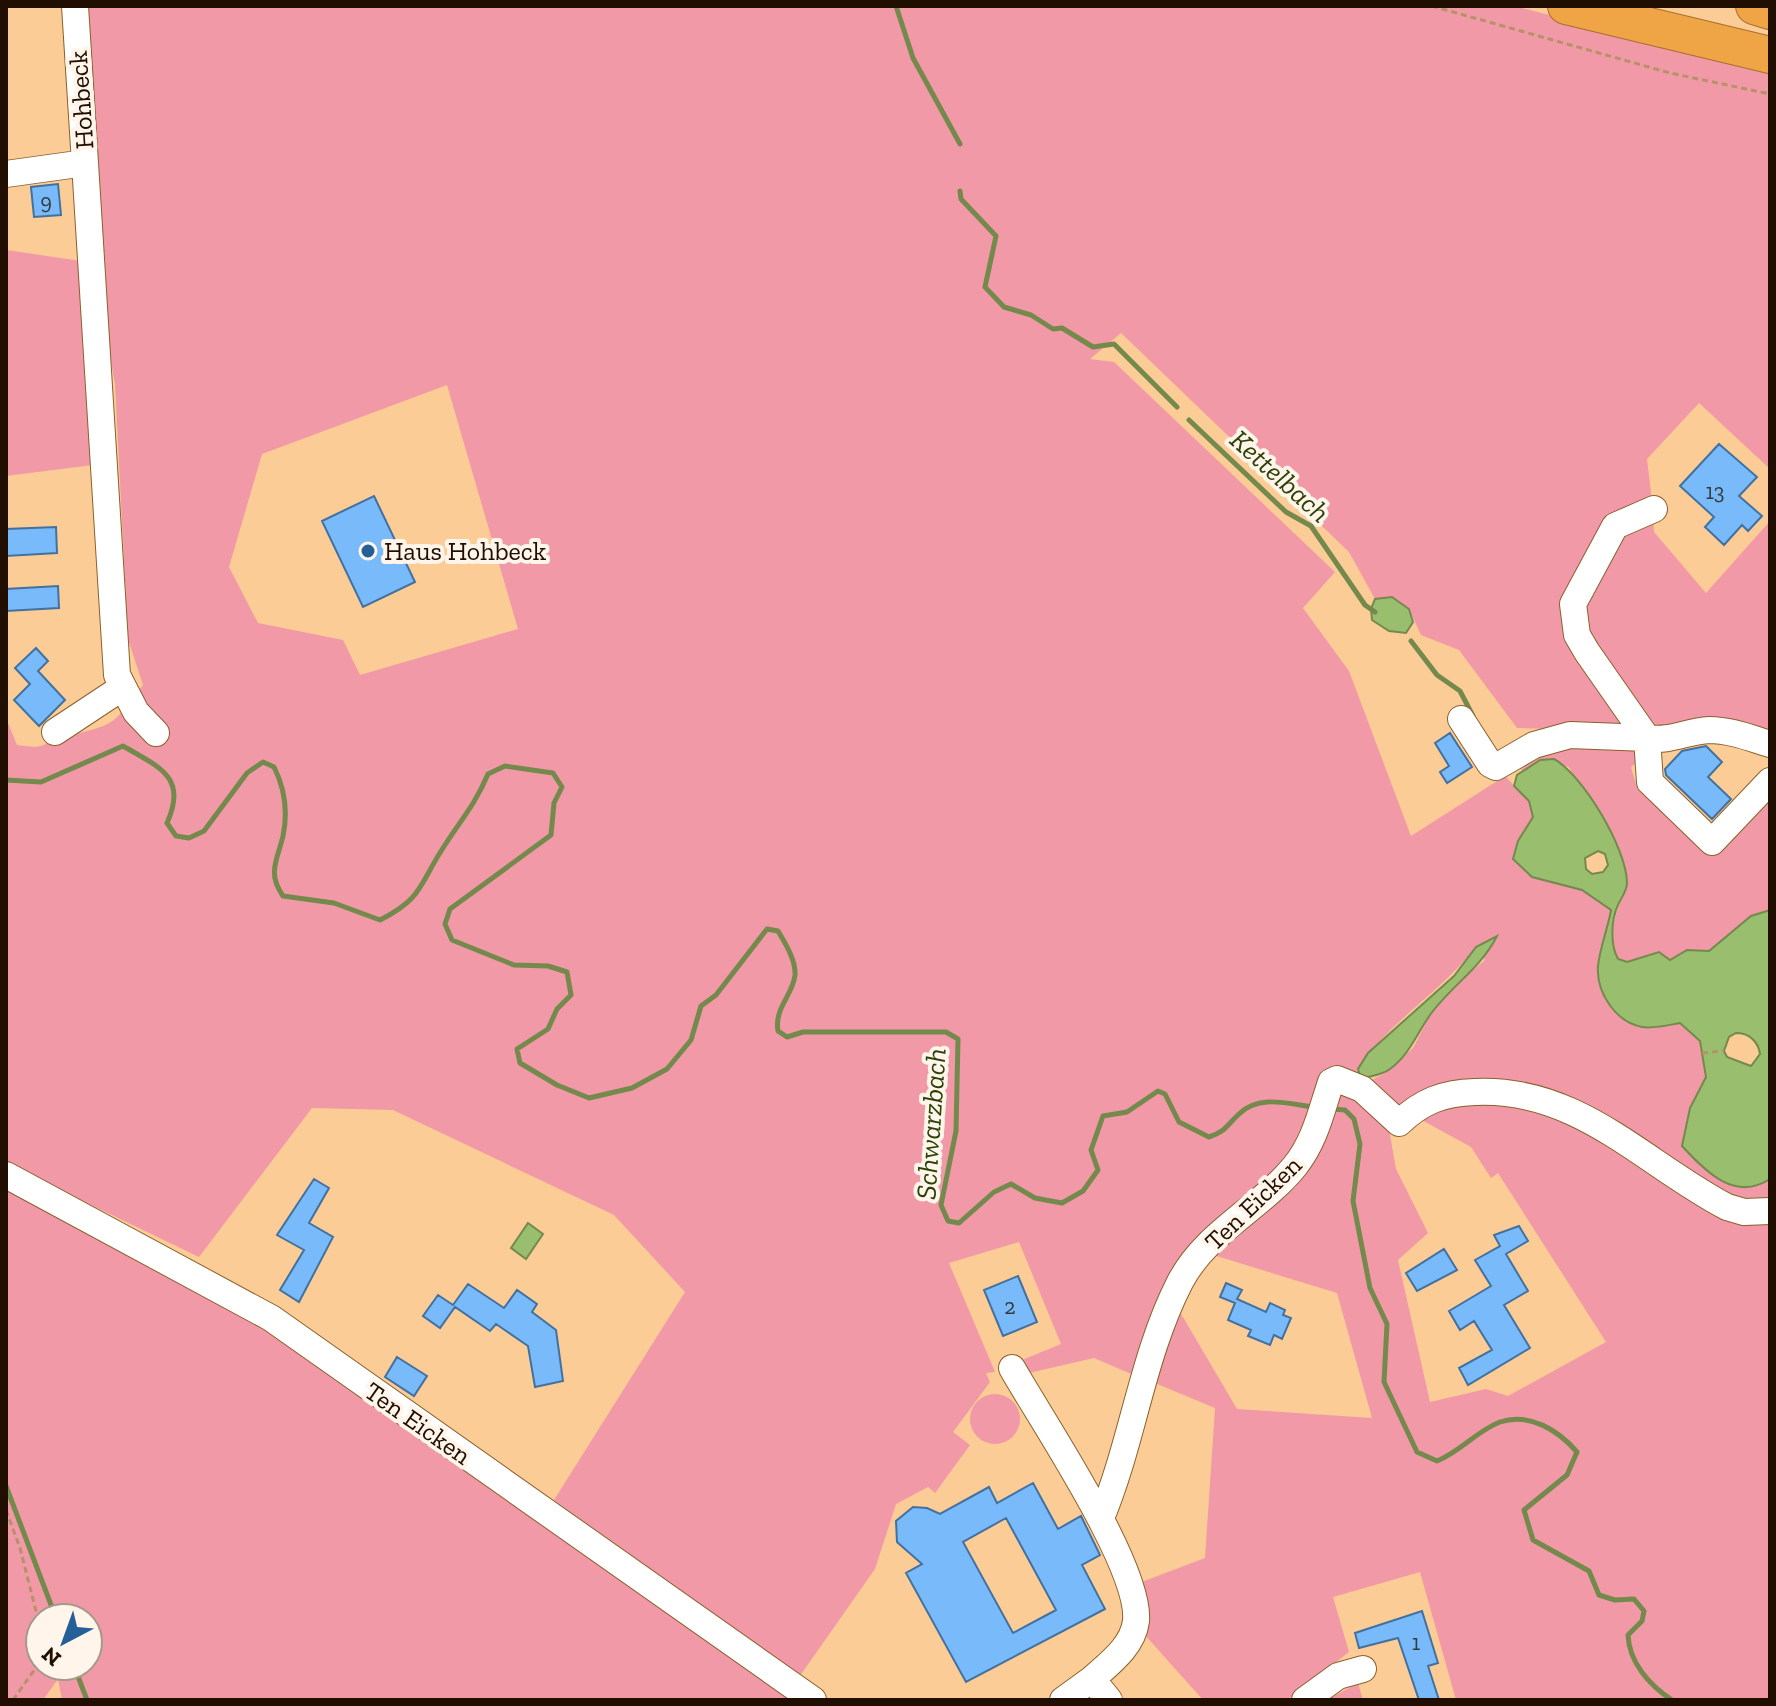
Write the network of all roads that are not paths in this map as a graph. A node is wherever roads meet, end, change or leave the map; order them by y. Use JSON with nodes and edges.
{"nodes":[{"id":1,"x":75,"y":6,"type":"edge"},
{"id":2,"x":1566,"y":6,"type":"edge"},
{"id":3,"x":1754,"y":6,"type":"edge"},
{"id":4,"x":1770,"y":11,"type":"edge"},
{"id":5,"x":1770,"y":55,"type":"edge"},
{"id":6,"x":85,"y":163,"type":"junction"},
{"id":7,"x":6,"y":174,"type":"edge"},
{"id":8,"x":1654,"y":509,"type":"dead end"},
{"id":9,"x":123,"y":687,"type":"junction"},
{"id":10,"x":1461,"y":719,"type":"dead end"},
{"id":11,"x":55,"y":732,"type":"dead end"},
{"id":12,"x":156,"y":733,"type":"dead end"},
{"id":13,"x":1647,"y":738,"type":"junction"},
{"id":14,"x":1770,"y":744,"type":"edge"},
{"id":15,"x":1770,"y":781,"type":"edge"},
{"id":16,"x":6,"y":1175,"type":"edge"},
{"id":17,"x":1770,"y":1211,"type":"edge"},
{"id":18,"x":1012,"y":1368,"type":"dead end"},
{"id":19,"x":1101,"y":1518,"type":"junction"},
{"id":20,"x":1363,"y":1669,"type":"dead end"},
{"id":21,"x":1092,"y":1679,"type":"junction"},
{"id":22,"x":813,"y":1700,"type":"edge"},
{"id":23,"x":1063,"y":1700,"type":"edge"},
{"id":24,"x":1109,"y":1700,"type":"edge"},
{"id":25,"x":1305,"y":1700,"type":"edge"}],
"edges":[{"from":1,"to":6,"type":"street","name":"Hohbeck"},
{"from":2,"to":5,"type":"highway"},
{"from":3,"to":4,"type":"highway"},
{"from":6,"to":7,"type":"street","name":"Hohbeck"},
{"from":6,"to":9,"type":"street"},
{"from":8,"to":13,"type":"street"},
{"from":9,"to":11,"type":"street"},
{"from":9,"to":12,"type":"street"},
{"from":10,"to":13,"type":"street"},
{"from":13,"to":14,"type":"street"},
{"from":13,"to":15,"type":"street"},
{"from":16,"to":22,"type":"street","name":"Ten Eicken"},
{"from":17,"to":19,"type":"street","name":"Ten Eicken"},
{"from":18,"to":19,"type":"street"},
{"from":19,"to":21,"type":"street"},
{"from":20,"to":25,"type":"street"},
{"from":21,"to":23,"type":"street"},
{"from":21,"to":24,"type":"street"}]}
